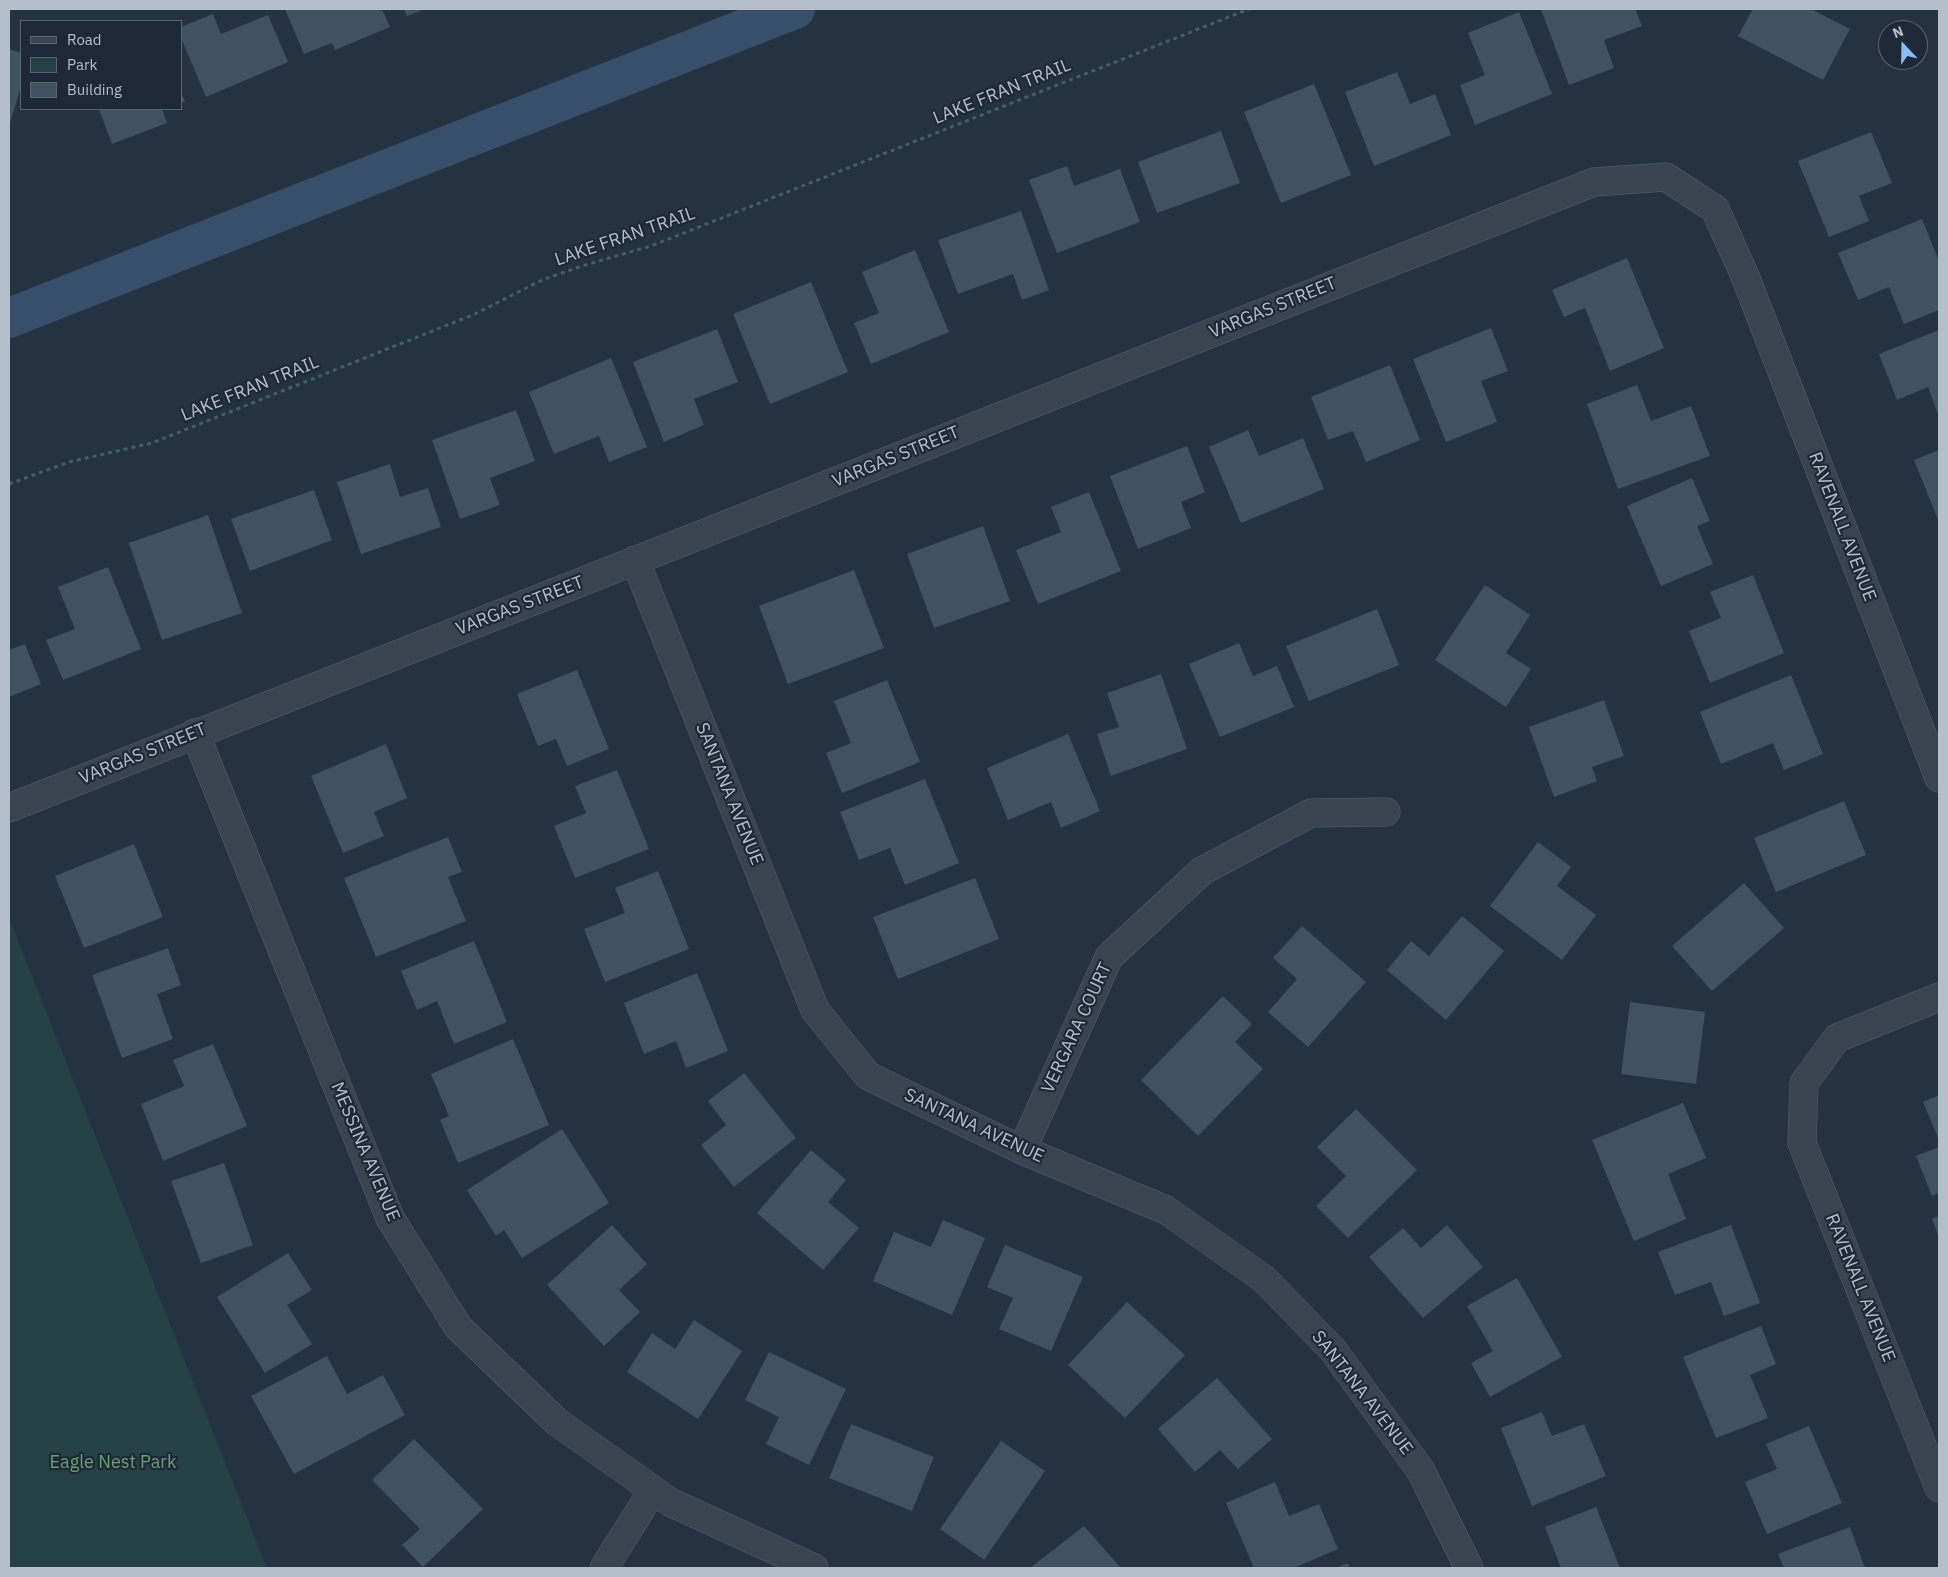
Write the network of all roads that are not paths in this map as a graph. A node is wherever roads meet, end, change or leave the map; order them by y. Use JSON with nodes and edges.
{"nodes":[{"id":1,"x":1745,"y":276,"type":"joint"},
{"id":2,"x":635,"y":560,"type":"junction"},
{"id":3,"x":195,"y":733,"type":"junction"},
{"id":4,"x":1939,"y":778,"type":"edge"},
{"id":5,"x":9,"y":808,"type":"edge"},
{"id":6,"x":1386,"y":812,"type":"dead end"},
{"id":7,"x":1939,"y":997,"type":"edge"},
{"id":8,"x":1022,"y":1150,"type":"junction"},
{"id":9,"x":1939,"y":1488,"type":"edge"},
{"id":10,"x":653,"y":1490,"type":"junction"},
{"id":11,"x":604,"y":1568,"type":"edge"},
{"id":12,"x":814,"y":1568,"type":"edge"},
{"id":13,"x":1468,"y":1568,"type":"edge"}],
"edges":[{"from":1,"to":2,"type":"street","name":"VARGAS STREET"},
{"from":1,"to":4,"type":"street","name":"RAVENALL AVENUE"},
{"from":2,"to":3,"type":"street","name":"VARGAS STREET"},
{"from":2,"to":8,"type":"street","name":"SANTANA AVENUE"},
{"from":3,"to":5,"type":"street","name":"VARGAS STREET"},
{"from":3,"to":10,"type":"street","name":"MESSINA AVENUE"},
{"from":6,"to":8,"type":"street","name":"VERGARA COURT"},
{"from":7,"to":9,"type":"street","name":"RAVENALL AVENUE"},
{"from":8,"to":13,"type":"street","name":"SANTANA AVENUE"},
{"from":10,"to":11,"type":"street"},
{"from":10,"to":12,"type":"street","name":"MESSINA AVENUE"}]}
